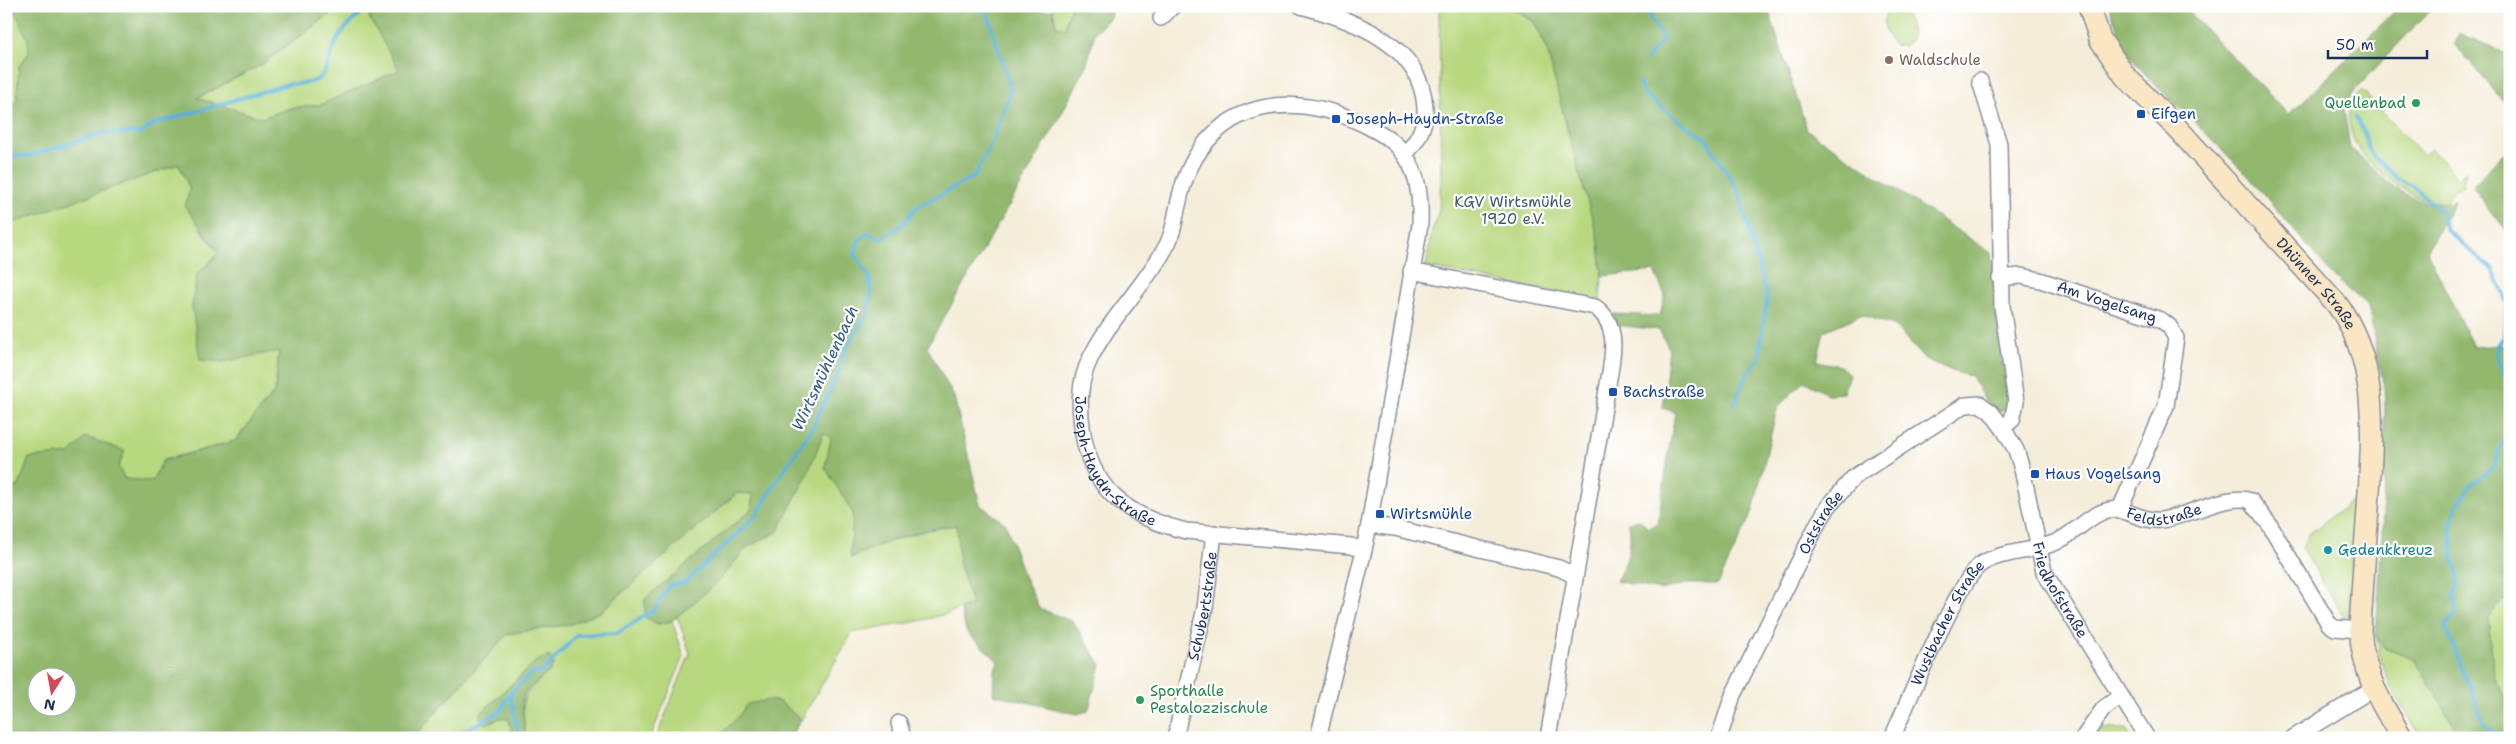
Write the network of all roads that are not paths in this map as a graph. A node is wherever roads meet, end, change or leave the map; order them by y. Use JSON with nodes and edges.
{"nodes":[{"id":1,"x":1174,"y":6,"type":"edge"},
{"id":2,"x":1301,"y":6,"type":"edge"},
{"id":3,"x":2089,"y":6,"type":"edge"},
{"id":4,"x":1161,"y":18,"type":"dead end"},
{"id":5,"x":1980,"y":81,"type":"dead end"},
{"id":6,"x":1404,"y":154,"type":"junction"},
{"id":7,"x":1411,"y":271,"type":"junction"},
{"id":8,"x":2000,"y":278,"type":"junction"},
{"id":9,"x":2003,"y":428,"type":"junction"},
{"id":10,"x":2119,"y":511,"type":"junction"},
{"id":11,"x":1369,"y":525,"type":"junction"},
{"id":12,"x":1214,"y":533,"type":"junction"},
{"id":13,"x":2038,"y":548,"type":"junction"},
{"id":14,"x":1364,"y":550,"type":"junction"},
{"id":15,"x":1575,"y":576,"type":"junction"},
{"id":16,"x":2360,"y":630,"type":"junction"},
{"id":17,"x":2374,"y":688,"type":"junction"},
{"id":18,"x":2121,"y":696,"type":"junction"},
{"id":19,"x":899,"y":722,"type":"dead end"},
{"id":20,"x":904,"y":738,"type":"edge"},
{"id":21,"x":1175,"y":738,"type":"edge"},
{"id":22,"x":1318,"y":738,"type":"edge"},
{"id":23,"x":1548,"y":738,"type":"edge"},
{"id":24,"x":1719,"y":738,"type":"edge"},
{"id":25,"x":1892,"y":738,"type":"edge"},
{"id":26,"x":2082,"y":738,"type":"edge"},
{"id":27,"x":2146,"y":738,"type":"edge"},
{"id":28,"x":2293,"y":738,"type":"edge"},
{"id":29,"x":2402,"y":738,"type":"edge"}],
"edges":[{"from":1,"to":4,"type":"street"},
{"from":2,"to":6,"type":"street"},
{"from":3,"to":16,"type":"main road","name":"Dhünner Straße"},
{"from":5,"to":8,"type":"street"},
{"from":6,"to":7,"type":"street"},
{"from":6,"to":12,"type":"street","name":"Joseph-Haydn-Straße"},
{"from":7,"to":11,"type":"street"},
{"from":7,"to":15,"type":"street"},
{"from":8,"to":9,"type":"street"},
{"from":8,"to":10,"type":"street","name":"Am Vogelsang"},
{"from":9,"to":13,"type":"street","name":"Friedhofstraße"},
{"from":9,"to":24,"type":"street","name":"Oststraße"},
{"from":10,"to":13,"type":"street","name":"Feldstraße"},
{"from":10,"to":16,"type":"street","name":"Feldstraße"},
{"from":11,"to":14,"type":"street"},
{"from":11,"to":15,"type":"street"},
{"from":12,"to":14,"type":"street","name":"Joseph-Haydn-Straße"},
{"from":12,"to":21,"type":"street","name":"Schubertstraße"},
{"from":13,"to":18,"type":"street","name":"Friedhofstraße"},
{"from":13,"to":25,"type":"street","name":"Wustbacher Straße"},
{"from":14,"to":22,"type":"street"},
{"from":15,"to":23,"type":"street"},
{"from":16,"to":17,"type":"main road","name":"Dhünner Straße"},
{"from":17,"to":28,"type":"street"},
{"from":17,"to":29,"type":"main road","name":"Dhünner Straße"},
{"from":18,"to":26,"type":"street"},
{"from":18,"to":27,"type":"street","name":"Friedhofstraße"},
{"from":19,"to":20,"type":"street"}]}
